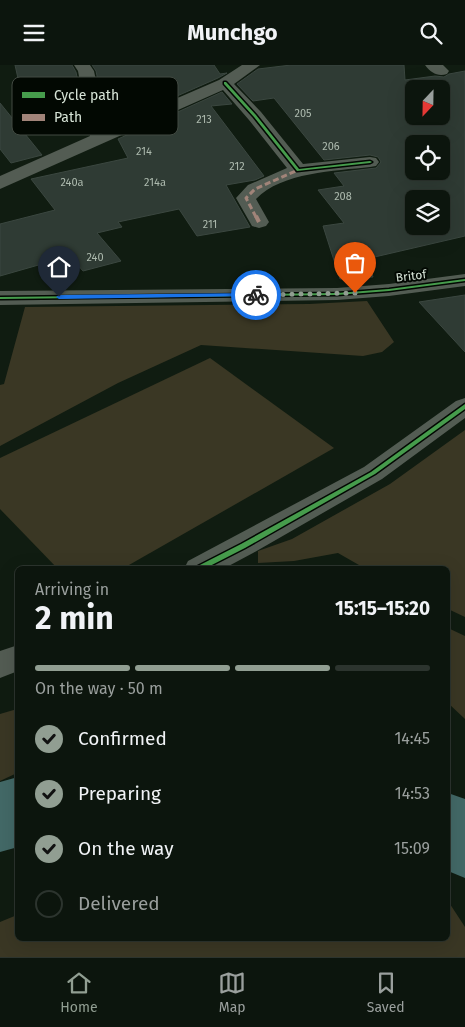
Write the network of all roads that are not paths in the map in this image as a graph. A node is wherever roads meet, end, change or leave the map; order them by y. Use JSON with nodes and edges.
{"nodes":[{"id":1,"x":82,"y":65,"type":"edge"},
{"id":2,"x":252,"y":65,"type":"edge"},
{"id":3,"x":87,"y":77,"type":"edge"},
{"id":4,"x":225,"y":83,"type":"junction"},
{"id":5,"x":178,"y":104,"type":"edge"},
{"id":6,"x":98,"y":135,"type":"edge"},
{"id":7,"x":106,"y":135,"type":"edge"},
{"id":8,"x":99,"y":138,"type":"junction"},
{"id":9,"x":370,"y":162,"type":"dead end"},
{"id":10,"x":298,"y":170,"type":"junction"},
{"id":11,"x":0,"y":183,"type":"edge"},
{"id":12,"x":259,"y":222,"type":"dead end"},
{"id":13,"x":465,"y":280,"type":"edge"},
{"id":14,"x":0,"y":297,"type":"edge"},
{"id":15,"x":465,"y":406,"type":"edge"},
{"id":16,"x":204,"y":566,"type":"edge"},
{"id":17,"x":15,"y":658,"type":"edge"},
{"id":18,"x":0,"y":665,"type":"edge"}],
"edges":[{"from":1,"to":3,"type":"street"},
{"from":2,"to":4,"type":"street"},
{"from":4,"to":5,"type":"street"},
{"from":4,"to":10,"type":"street"},
{"from":6,"to":8,"type":"street"},
{"from":7,"to":8,"type":"street"},
{"from":8,"to":11,"type":"street"},
{"from":9,"to":10,"type":"street"},
{"from":10,"to":12,"type":"street"},
{"from":13,"to":14,"type":"street","name":"Britof"},
{"from":15,"to":16,"type":"street"},
{"from":17,"to":18,"type":"street"}]}
